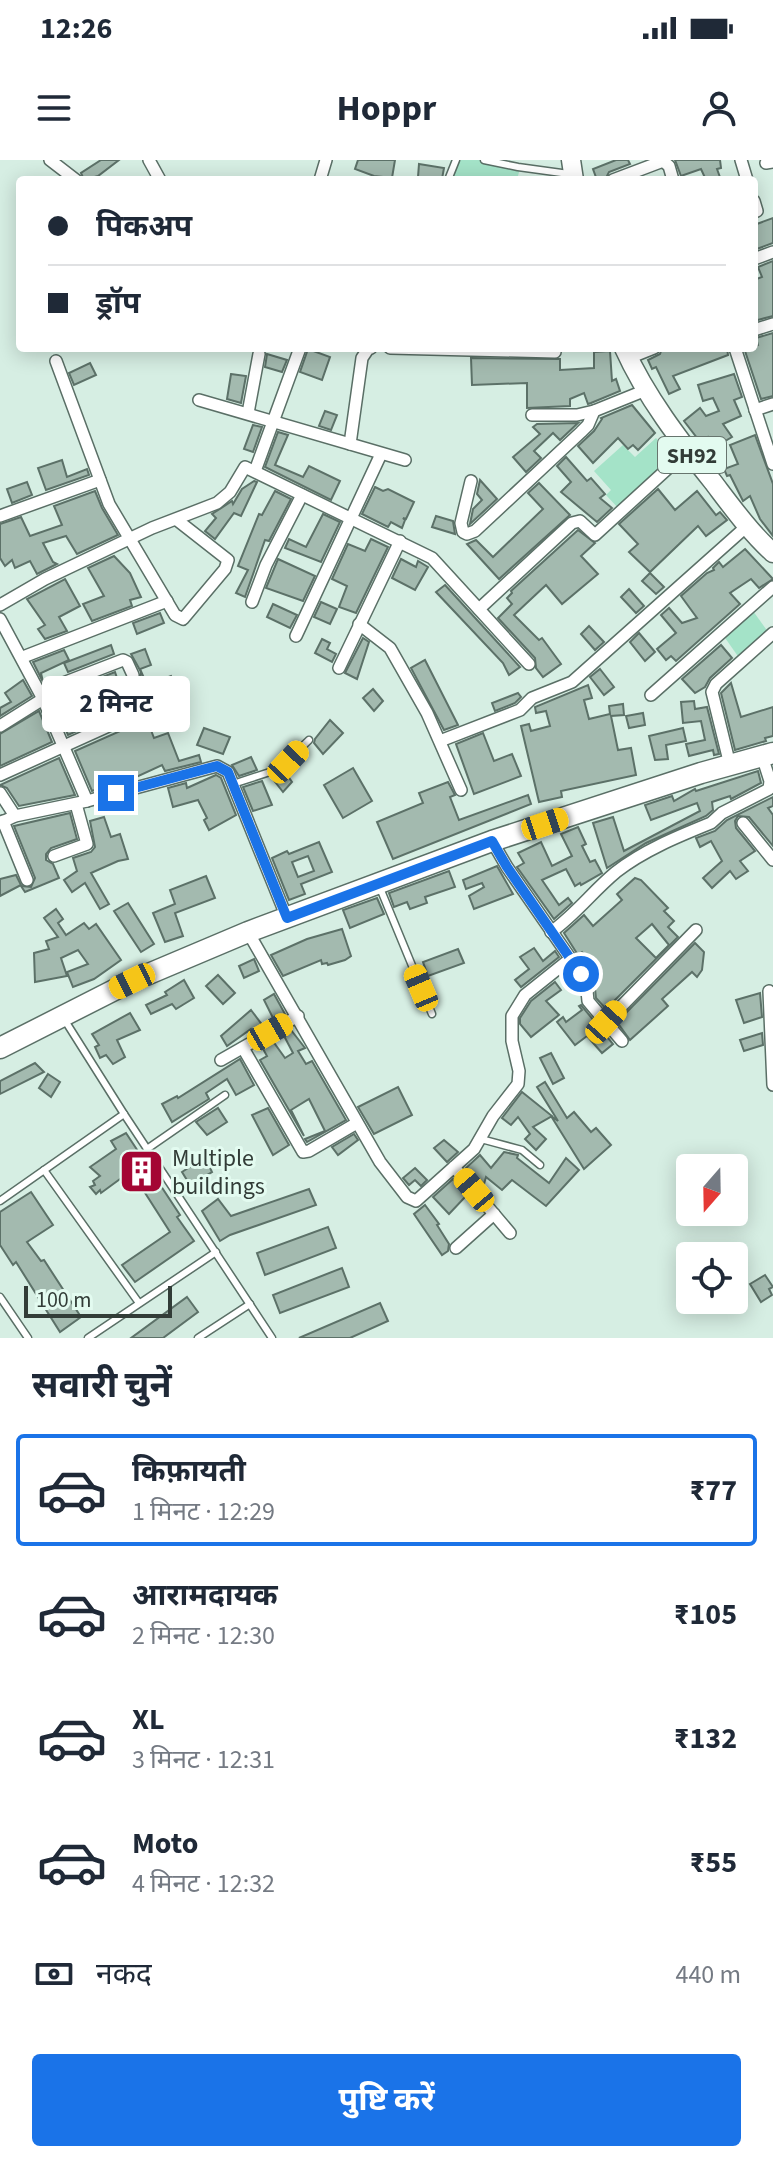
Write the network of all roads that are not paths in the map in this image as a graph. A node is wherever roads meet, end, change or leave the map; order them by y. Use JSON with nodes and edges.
{"nodes":[{"id":1,"x":50,"y":160,"type":"edge"},
{"id":2,"x":484,"y":160,"type":"edge"},
{"id":3,"x":65,"y":163,"type":"edge"},
{"id":4,"x":573,"y":171,"type":"edge"},
{"id":5,"x":624,"y":176,"type":"edge"},
{"id":6,"x":672,"y":176,"type":"edge"},
{"id":7,"x":299,"y":352,"type":"edge"},
{"id":8,"x":366,"y":352,"type":"edge"},
{"id":9,"x":736,"y":352,"type":"edge"},
{"id":10,"x":627,"y":353,"type":"edge"},
{"id":11,"x":259,"y":354,"type":"dead end"},
{"id":12,"x":56,"y":361,"type":"dead end"},
{"id":13,"x":646,"y":390,"type":"junction"},
{"id":14,"x":199,"y":400,"type":"dead end"},
{"id":15,"x":773,"y":404,"type":"edge"},
{"id":16,"x":755,"y":410,"type":"junction"},
{"id":17,"x":594,"y":411,"type":"junction"},
{"id":18,"x":248,"y":413,"type":"junction"},
{"id":19,"x":532,"y":415,"type":"dead end"},
{"id":20,"x":275,"y":420,"type":"junction"},
{"id":21,"x":350,"y":444,"type":"junction"},
{"id":22,"x":688,"y":450,"type":"junction"},
{"id":23,"x":381,"y":454,"type":"junction"},
{"id":24,"x":405,"y":460,"type":"dead end"},
{"id":25,"x":772,"y":460,"type":"edge"},
{"id":26,"x":255,"y":471,"type":"junction"},
{"id":27,"x":100,"y":480,"type":"junction"},
{"id":28,"x":471,"y":481,"type":"dead end"},
{"id":29,"x":302,"y":495,"type":"junction"},
{"id":30,"x":0,"y":516,"type":"edge"},
{"id":31,"x":350,"y":517,"type":"junction"},
{"id":32,"x":177,"y":520,"type":"junction"},
{"id":33,"x":747,"y":526,"type":"junction"},
{"id":34,"x":128,"y":539,"type":"junction"},
{"id":35,"x":400,"y":541,"type":"junction"},
{"id":36,"x":773,"y":553,"type":"edge"},
{"id":37,"x":773,"y":587,"type":"edge"},
{"id":38,"x":167,"y":601,"type":"junction"},
{"id":39,"x":252,"y":602,"type":"dead end"},
{"id":40,"x":0,"y":605,"type":"edge"},
{"id":41,"x":479,"y":609,"type":"junction"},
{"id":42,"x":0,"y":619,"type":"edge"},
{"id":43,"x":359,"y":624,"type":"junction"},
{"id":44,"x":773,"y":633,"type":"edge"},
{"id":45,"x":296,"y":636,"type":"dead end"},
{"id":46,"x":23,"y":657,"type":"junction"},
{"id":47,"x":529,"y":664,"type":"dead end"},
{"id":48,"x":339,"y":668,"type":"dead end"},
{"id":49,"x":133,"y":675,"type":"dead end"},
{"id":50,"x":41,"y":695,"type":"junction"},
{"id":51,"x":177,"y":695,"type":"dead end"},
{"id":52,"x":651,"y":695,"type":"dead end"},
{"id":53,"x":0,"y":726,"type":"edge"},
{"id":54,"x":309,"y":740,"type":"dead end"},
{"id":55,"x":440,"y":741,"type":"junction"},
{"id":56,"x":65,"y":746,"type":"junction"},
{"id":57,"x":768,"y":755,"type":"edge"},
{"id":58,"x":730,"y":765,"type":"junction"},
{"id":59,"x":0,"y":775,"type":"edge"},
{"id":60,"x":233,"y":784,"type":"junction"},
{"id":61,"x":461,"y":790,"type":"dead end"},
{"id":62,"x":0,"y":793,"type":"edge"},
{"id":63,"x":82,"y":802,"type":"junction"},
{"id":64,"x":6,"y":820,"type":"edge"},
{"id":65,"x":743,"y":823,"type":"dead end"},
{"id":66,"x":492,"y":841,"type":"junction"},
{"id":67,"x":54,"y":856,"type":"dead end"},
{"id":68,"x":773,"y":860,"type":"edge"},
{"id":69,"x":27,"y":880,"type":"dead end"},
{"id":70,"x":378,"y":883,"type":"junction"},
{"id":71,"x":287,"y":918,"type":"junction"},
{"id":72,"x":696,"y":930,"type":"dead end"},
{"id":73,"x":248,"y":932,"type":"junction"},
{"id":74,"x":551,"y":932,"type":"junction"},
{"id":75,"x":570,"y":959,"type":"junction"},
{"id":76,"x":769,"y":991,"type":"dead end"},
{"id":77,"x":432,"y":1014,"type":"dead end"},
{"id":78,"x":62,"y":1016,"type":"junction"},
{"id":79,"x":298,"y":1016,"type":"junction"},
{"id":80,"x":606,"y":1022,"type":"junction"},
{"id":81,"x":622,"y":1041,"type":"dead end"},
{"id":82,"x":0,"y":1048,"type":"edge"},
{"id":83,"x":243,"y":1048,"type":"junction"},
{"id":84,"x":221,"y":1060,"type":"dead end"},
{"id":85,"x":773,"y":1085,"type":"edge"},
{"id":86,"x":225,"y":1095,"type":"dead end"},
{"id":87,"x":124,"y":1114,"type":"junction"},
{"id":88,"x":357,"y":1123,"type":"junction"},
{"id":89,"x":481,"y":1139,"type":"junction"},
{"id":90,"x":147,"y":1149,"type":"junction"},
{"id":91,"x":540,"y":1165,"type":"dead end"},
{"id":92,"x":454,"y":1167,"type":"junction"},
{"id":93,"x":44,"y":1170,"type":"junction"},
{"id":94,"x":0,"y":1201,"type":"edge"},
{"id":95,"x":494,"y":1214,"type":"junction"},
{"id":96,"x":510,"y":1233,"type":"dead end"},
{"id":97,"x":456,"y":1248,"type":"dead end"},
{"id":98,"x":216,"y":1252,"type":"junction"},
{"id":99,"x":0,"y":1297,"type":"edge"},
{"id":100,"x":139,"y":1303,"type":"junction"},
{"id":101,"x":250,"y":1304,"type":"junction"},
{"id":102,"x":28,"y":1338,"type":"edge"},
{"id":103,"x":88,"y":1338,"type":"edge"},
{"id":104,"x":198,"y":1338,"type":"edge"},
{"id":105,"x":272,"y":1338,"type":"edge"}],
"edges":[{"from":1,"to":3,"type":"street"},
{"from":2,"to":4,"type":"lane"},
{"from":5,"to":6,"type":"street"},
{"from":7,"to":20,"type":"street"},
{"from":8,"to":21,"type":"street"},
{"from":9,"to":16,"type":"street"},
{"from":10,"to":13,"type":"main road","number":"SH92"},
{"from":11,"to":18,"type":"street"},
{"from":12,"to":27,"type":"street"},
{"from":13,"to":17,"type":"street"},
{"from":13,"to":22,"type":"main road","number":"SH92"},
{"from":14,"to":18,"type":"street"},
{"from":15,"to":16,"type":"street"},
{"from":16,"to":25,"type":"street"},
{"from":17,"to":19,"type":"street"},
{"from":17,"to":28,"type":"street"},
{"from":18,"to":20,"type":"street"},
{"from":20,"to":21,"type":"street"},
{"from":20,"to":26,"type":"street"},
{"from":21,"to":23,"type":"street"},
{"from":22,"to":33,"type":"main road","number":"SH92"},
{"from":22,"to":41,"type":"street"},
{"from":23,"to":24,"type":"street"},
{"from":23,"to":31,"type":"street"},
{"from":26,"to":29,"type":"street"},
{"from":26,"to":32,"type":"street"},
{"from":27,"to":30,"type":"street"},
{"from":27,"to":34,"type":"street"},
{"from":29,"to":31,"type":"street"},
{"from":29,"to":39,"type":"street"},
{"from":31,"to":35,"type":"street"},
{"from":31,"to":45,"type":"street"},
{"from":32,"to":34,"type":"street"},
{"from":32,"to":38,"type":"street"},
{"from":33,"to":36,"type":"main road","number":"SH92"},
{"from":33,"to":55,"type":"street"},
{"from":34,"to":38,"type":"street"},
{"from":34,"to":40,"type":"street"},
{"from":35,"to":41,"type":"street"},
{"from":35,"to":43,"type":"street"},
{"from":37,"to":52,"type":"street"},
{"from":38,"to":46,"type":"street"},
{"from":41,"to":47,"type":"street"},
{"from":42,"to":46,"type":"street"},
{"from":43,"to":48,"type":"street"},
{"from":43,"to":55,"type":"street"},
{"from":44,"to":58,"type":"street"},
{"from":46,"to":50,"type":"street"},
{"from":49,"to":50,"type":"street"},
{"from":50,"to":53,"type":"street"},
{"from":50,"to":56,"type":"street"},
{"from":51,"to":56,"type":"street"},
{"from":54,"to":60,"type":"lane"},
{"from":55,"to":61,"type":"street"},
{"from":56,"to":59,"type":"street"},
{"from":56,"to":63,"type":"street"},
{"from":57,"to":58,"type":"highway"},
{"from":57,"to":74,"type":"street"},
{"from":58,"to":66,"type":"highway"},
{"from":60,"to":63,"type":"street"},
{"from":60,"to":71,"type":"street"},
{"from":62,"to":64,"type":"street"},
{"from":63,"to":64,"type":"street"},
{"from":63,"to":67,"type":"street"},
{"from":64,"to":69,"type":"street"},
{"from":65,"to":68,"type":"street"},
{"from":66,"to":70,"type":"highway"},
{"from":66,"to":74,"type":"street"},
{"from":70,"to":71,"type":"highway"},
{"from":70,"to":77,"type":"lane"},
{"from":71,"to":73,"type":"highway"},
{"from":72,"to":80,"type":"street"},
{"from":73,"to":78,"type":"highway"},
{"from":73,"to":79,"type":"street"},
{"from":74,"to":75,"type":"street"},
{"from":75,"to":80,"type":"street"},
{"from":75,"to":89,"type":"street"},
{"from":76,"to":85,"type":"street"},
{"from":78,"to":82,"type":"highway"},
{"from":78,"to":87,"type":"lane"},
{"from":79,"to":83,"type":"street"},
{"from":79,"to":88,"type":"street"},
{"from":80,"to":81,"type":"street"},
{"from":83,"to":84,"type":"street"},
{"from":83,"to":88,"type":"street"},
{"from":86,"to":90,"type":"lane"},
{"from":87,"to":90,"type":"lane"},
{"from":87,"to":93,"type":"lane"},
{"from":88,"to":92,"type":"street"},
{"from":89,"to":91,"type":"lane"},
{"from":89,"to":92,"type":"street"},
{"from":90,"to":98,"type":"lane"},
{"from":92,"to":95,"type":"street"},
{"from":93,"to":94,"type":"lane"},
{"from":93,"to":100,"type":"lane"},
{"from":95,"to":96,"type":"street"},
{"from":95,"to":97,"type":"street"},
{"from":98,"to":100,"type":"lane"},
{"from":98,"to":101,"type":"lane"},
{"from":99,"to":102,"type":"lane"},
{"from":100,"to":103,"type":"lane"},
{"from":101,"to":104,"type":"lane"},
{"from":101,"to":105,"type":"lane"}]}
